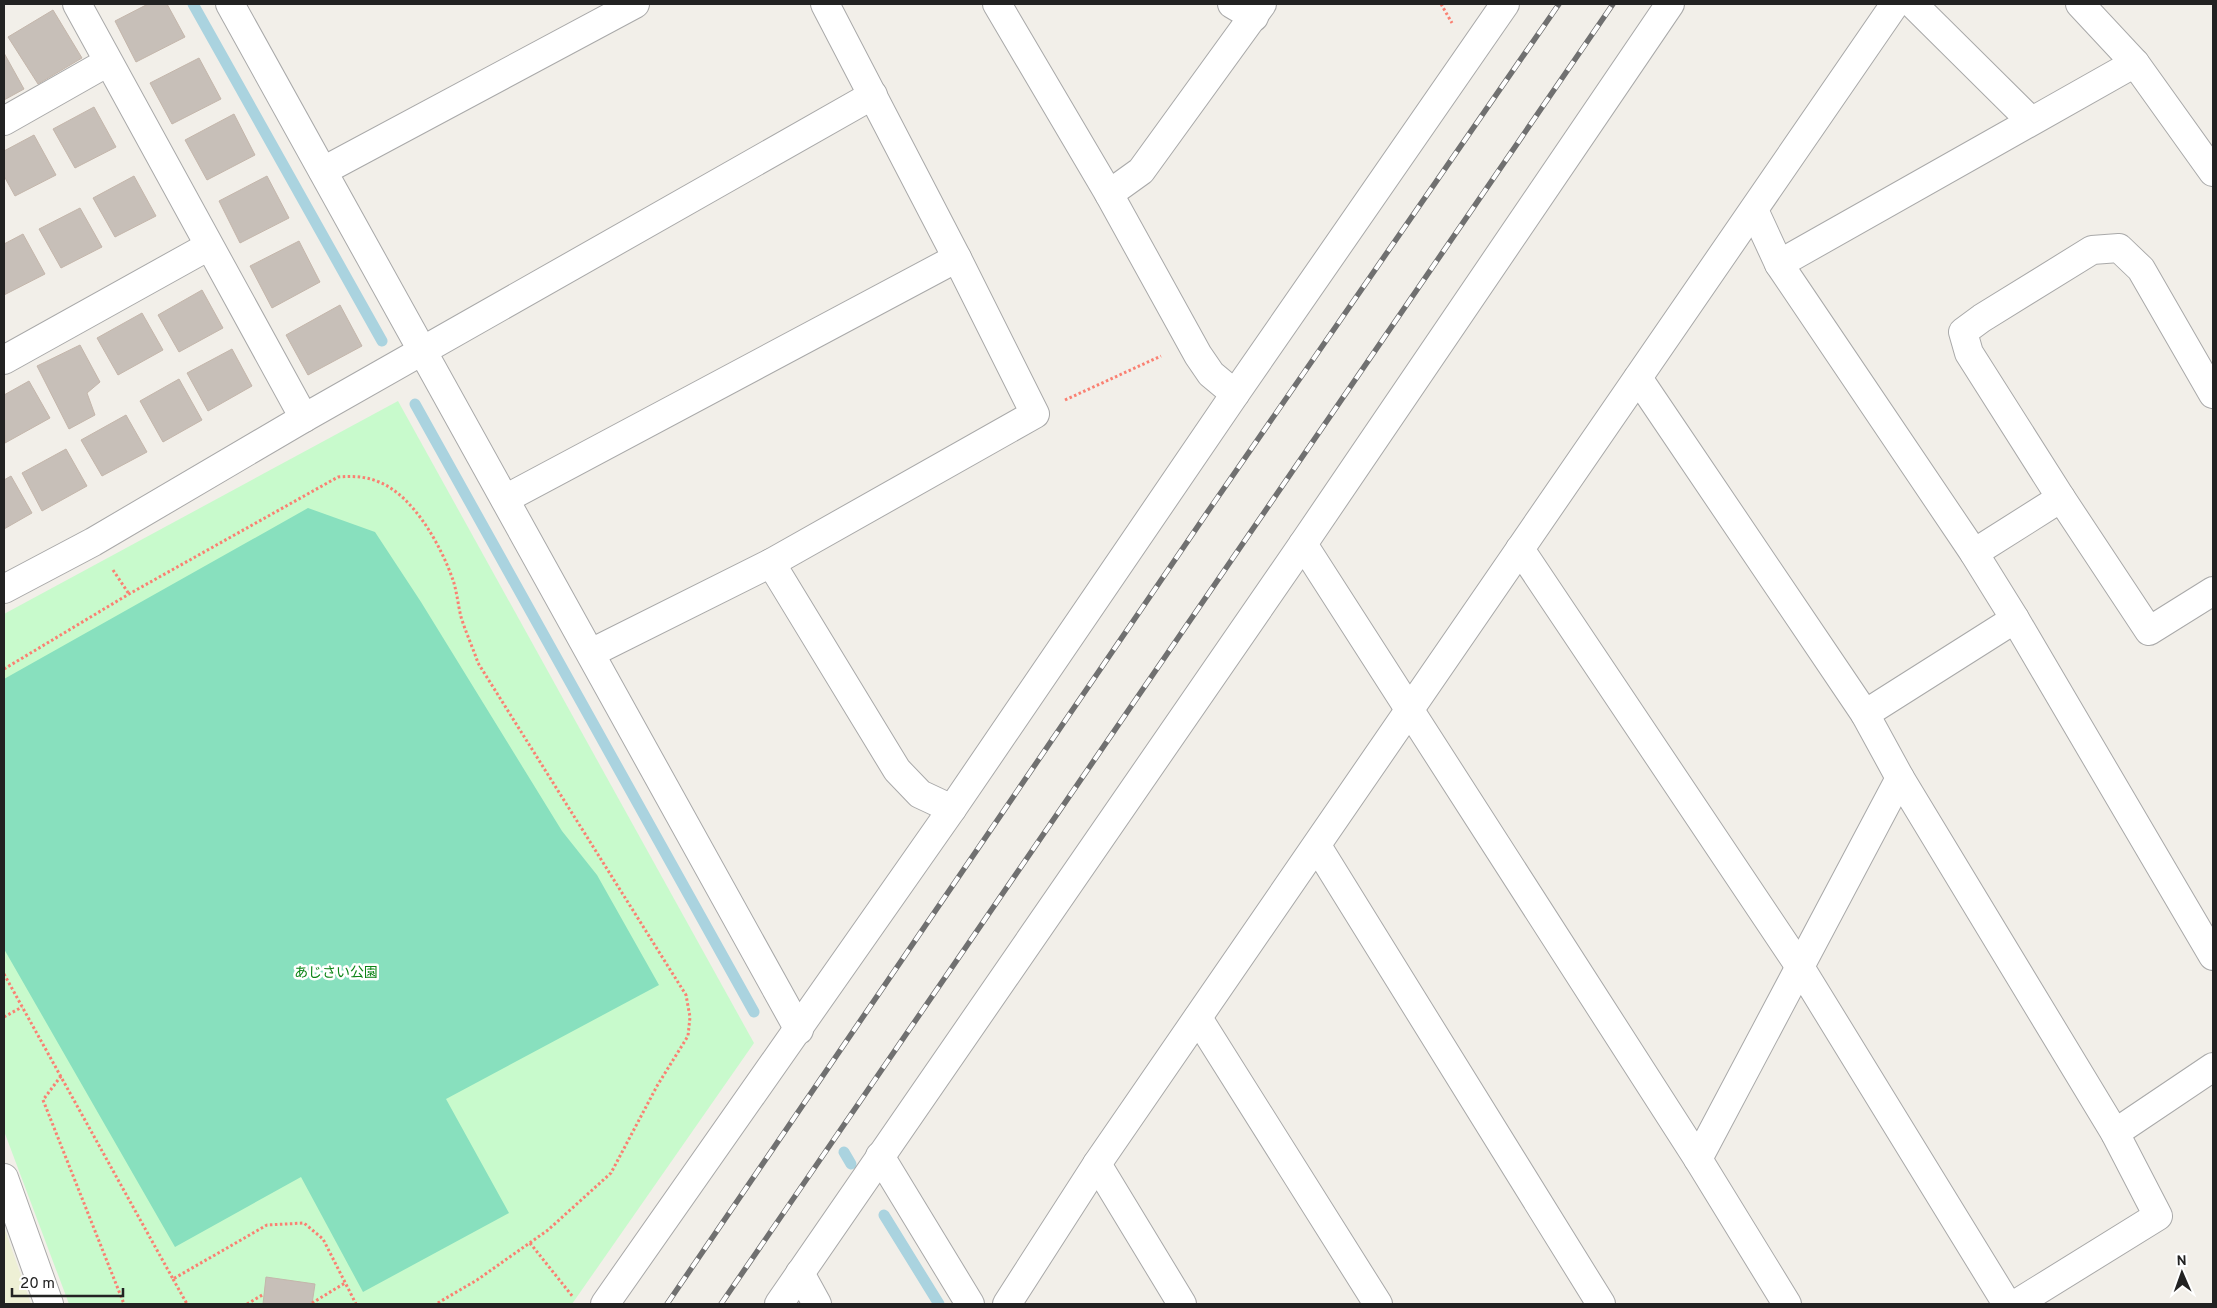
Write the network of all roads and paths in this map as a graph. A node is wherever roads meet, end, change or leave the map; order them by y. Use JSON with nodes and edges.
{"nodes":[{"id":1,"x":77,"y":4,"type":"edge"},
{"id":2,"x":230,"y":4,"type":"edge"},
{"id":3,"x":635,"y":4,"type":"edge"},
{"id":4,"x":825,"y":4,"type":"edge"},
{"id":5,"x":997,"y":4,"type":"edge"},
{"id":6,"x":1441,"y":4,"type":"edge"},
{"id":7,"x":1505,"y":4,"type":"edge"},
{"id":8,"x":1670,"y":4,"type":"edge"},
{"id":9,"x":1895,"y":4,"type":"edge"},
{"id":10,"x":1913,"y":4,"type":"edge"},
{"id":11,"x":2080,"y":4,"type":"edge"},
{"id":12,"x":1249,"y":8,"type":"edge"},
{"id":13,"x":1454,"y":25,"type":"dead end"},
{"id":14,"x":108,"y":62,"type":"junction"},
{"id":15,"x":2135,"y":63,"type":"junction"},
{"id":16,"x":873,"y":95,"type":"junction"},
{"id":17,"x":4,"y":121,"type":"edge"},
{"id":18,"x":2031,"y":121,"type":"junction"},
{"id":19,"x":323,"y":171,"type":"junction"},
{"id":20,"x":2213,"y":172,"type":"edge"},
{"id":21,"x":1109,"y":194,"type":"junction"},
{"id":22,"x":1754,"y":210,"type":"junction"},
{"id":23,"x":209,"y":246,"type":"junction"},
{"id":24,"x":957,"y":258,"type":"junction"},
{"id":25,"x":1778,"y":264,"type":"junction"},
{"id":26,"x":423,"y":351,"type":"junction"},
{"id":27,"x":1164,"y":354,"type":"dead end"},
{"id":28,"x":4,"y":360,"type":"edge"},
{"id":29,"x":1638,"y":378,"type":"junction"},
{"id":30,"x":1235,"y":394,"type":"junction"},
{"id":31,"x":2213,"y":394,"type":"edge"},
{"id":32,"x":1035,"y":414,"type":"junction"},
{"id":33,"x":304,"y":418,"type":"junction"},
{"id":34,"x":2061,"y":498,"type":"junction"},
{"id":35,"x":505,"y":499,"type":"junction"},
{"id":36,"x":1303,"y":544,"type":"junction"},
{"id":37,"x":1520,"y":549,"type":"junction"},
{"id":38,"x":1974,"y":553,"type":"junction"},
{"id":39,"x":771,"y":563,"type":"junction"},
{"id":40,"x":4,"y":589,"type":"edge"},
{"id":41,"x":2213,"y":591,"type":"edge"},
{"id":42,"x":2015,"y":619,"type":"junction"},
{"id":43,"x":591,"y":653,"type":"junction"},
{"id":44,"x":4,"y":669,"type":"edge"},
{"id":45,"x":1410,"y":710,"type":"junction"},
{"id":46,"x":1865,"y":714,"type":"junction"},
{"id":47,"x":1900,"y":778,"type":"junction"},
{"id":48,"x":952,"y":809,"type":"junction"},
{"id":49,"x":1317,"y":846,"type":"junction"},
{"id":50,"x":2213,"y":956,"type":"edge"},
{"id":51,"x":1800,"y":967,"type":"junction"},
{"id":52,"x":4,"y":974,"type":"edge"},
{"id":53,"x":22,"y":1007,"type":"junction"},
{"id":54,"x":4,"y":1017,"type":"edge"},
{"id":55,"x":1198,"y":1018,"type":"junction"},
{"id":56,"x":799,"y":1030,"type":"junction"},
{"id":57,"x":2213,"y":1067,"type":"edge"},
{"id":58,"x":61,"y":1076,"type":"junction"},
{"id":59,"x":2115,"y":1133,"type":"junction"},
{"id":60,"x":880,"y":1156,"type":"junction"},
{"id":61,"x":1698,"y":1159,"type":"junction"},
{"id":62,"x":1098,"y":1164,"type":"junction"},
{"id":63,"x":4,"y":1178,"type":"edge"},
{"id":64,"x":530,"y":1243,"type":"junction"},
{"id":65,"x":800,"y":1273,"type":"junction"},
{"id":66,"x":173,"y":1279,"type":"junction"},
{"id":67,"x":345,"y":1283,"type":"junction"},
{"id":68,"x":264,"y":1294,"type":"dead end"},
{"id":69,"x":575,"y":1300,"type":"dead end"},
{"id":70,"x":312,"y":1303,"type":"dead end"},
{"id":71,"x":49,"y":1304,"type":"edge"},
{"id":72,"x":124,"y":1304,"type":"edge"},
{"id":73,"x":187,"y":1304,"type":"edge"},
{"id":74,"x":247,"y":1304,"type":"edge"},
{"id":75,"x":356,"y":1304,"type":"edge"},
{"id":76,"x":436,"y":1304,"type":"edge"},
{"id":77,"x":605,"y":1304,"type":"edge"},
{"id":78,"x":779,"y":1304,"type":"edge"},
{"id":79,"x":817,"y":1304,"type":"edge"},
{"id":80,"x":970,"y":1304,"type":"edge"},
{"id":81,"x":1007,"y":1304,"type":"edge"},
{"id":82,"x":1182,"y":1304,"type":"edge"},
{"id":83,"x":1378,"y":1304,"type":"edge"},
{"id":84,"x":1601,"y":1304,"type":"edge"},
{"id":85,"x":1787,"y":1304,"type":"edge"},
{"id":86,"x":2007,"y":1304,"type":"edge"},
{"id":87,"x":2016,"y":1304,"type":"edge"}],
"edges":[{"from":1,"to":14,"type":"street"},
{"from":2,"to":19,"type":"street"},
{"from":3,"to":19,"type":"street"},
{"from":4,"to":16,"type":"street"},
{"from":5,"to":21,"type":"street"},
{"from":6,"to":13,"type":"path"},
{"from":7,"to":30,"type":"street"},
{"from":8,"to":36,"type":"street"},
{"from":9,"to":22,"type":"street"},
{"from":10,"to":18,"type":"street"},
{"from":11,"to":15,"type":"street"},
{"from":12,"to":21,"type":"street"},
{"from":14,"to":17,"type":"street"},
{"from":14,"to":23,"type":"street"},
{"from":15,"to":18,"type":"street"},
{"from":15,"to":20,"type":"street"},
{"from":16,"to":24,"type":"street"},
{"from":16,"to":26,"type":"street"},
{"from":18,"to":25,"type":"street"},
{"from":19,"to":26,"type":"street"},
{"from":21,"to":30,"type":"street"},
{"from":22,"to":25,"type":"street"},
{"from":22,"to":29,"type":"street"},
{"from":23,"to":28,"type":"street"},
{"from":23,"to":33,"type":"street"},
{"from":24,"to":32,"type":"street"},
{"from":24,"to":35,"type":"street"},
{"from":25,"to":38,"type":"street"},
{"from":26,"to":33,"type":"street"},
{"from":26,"to":35,"type":"street"},
{"from":27,"to":32,"type":"path"},
{"from":29,"to":37,"type":"street"},
{"from":29,"to":46,"type":"street"},
{"from":30,"to":48,"type":"street"},
{"from":31,"to":34,"type":"street"},
{"from":32,"to":39,"type":"street"},
{"from":33,"to":40,"type":"street"},
{"from":34,"to":38,"type":"street"},
{"from":34,"to":41,"type":"street"},
{"from":35,"to":43,"type":"street"},
{"from":36,"to":45,"type":"street"},
{"from":36,"to":60,"type":"street"},
{"from":37,"to":45,"type":"street"},
{"from":37,"to":51,"type":"street"},
{"from":38,"to":42,"type":"street"},
{"from":39,"to":43,"type":"street"},
{"from":39,"to":48,"type":"street"},
{"from":42,"to":46,"type":"street"},
{"from":42,"to":50,"type":"street"},
{"from":43,"to":56,"type":"street"},
{"from":44,"to":64,"type":"path"},
{"from":45,"to":49,"type":"street"},
{"from":45,"to":61,"type":"street"},
{"from":46,"to":47,"type":"street"},
{"from":47,"to":51,"type":"street"},
{"from":47,"to":59,"type":"street"},
{"from":48,"to":56,"type":"street"},
{"from":49,"to":55,"type":"street"},
{"from":49,"to":84,"type":"street"},
{"from":51,"to":61,"type":"street"},
{"from":51,"to":86,"type":"street"},
{"from":52,"to":53,"type":"path"},
{"from":53,"to":54,"type":"path"},
{"from":53,"to":58,"type":"path"},
{"from":55,"to":62,"type":"street"},
{"from":55,"to":83,"type":"street"},
{"from":56,"to":77,"type":"street"},
{"from":57,"to":59,"type":"street"},
{"from":58,"to":66,"type":"path"},
{"from":58,"to":72,"type":"path"},
{"from":59,"to":87,"type":"street"},
{"from":60,"to":65,"type":"street"},
{"from":60,"to":80,"type":"street"},
{"from":61,"to":85,"type":"street"},
{"from":62,"to":81,"type":"street"},
{"from":62,"to":82,"type":"street"},
{"from":63,"to":71,"type":"street"},
{"from":64,"to":69,"type":"path"},
{"from":64,"to":76,"type":"path"},
{"from":65,"to":78,"type":"street"},
{"from":65,"to":79,"type":"street"},
{"from":66,"to":67,"type":"path"},
{"from":66,"to":73,"type":"path"},
{"from":67,"to":70,"type":"path"},
{"from":67,"to":75,"type":"path"},
{"from":68,"to":74,"type":"path"}]}
